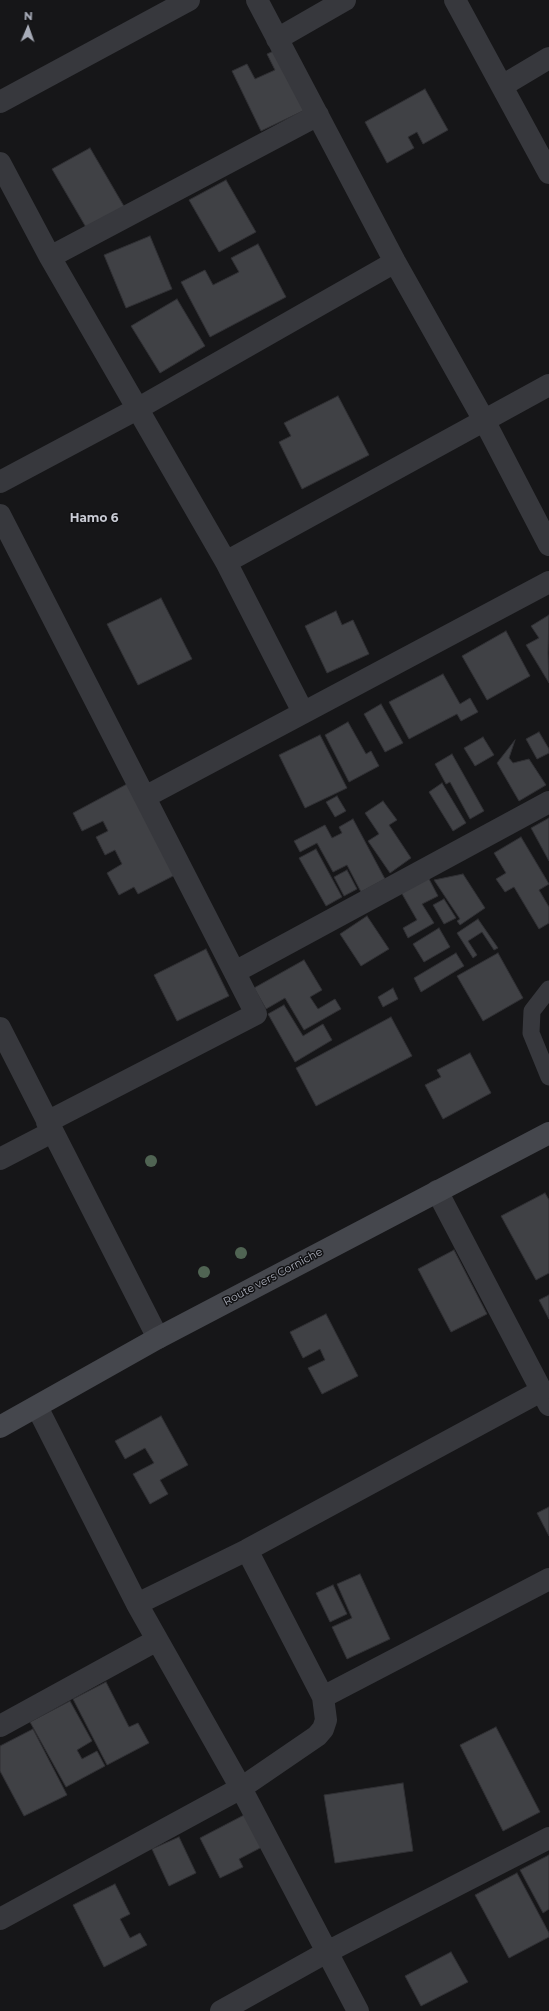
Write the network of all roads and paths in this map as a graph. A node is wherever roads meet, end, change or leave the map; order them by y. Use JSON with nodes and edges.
{"nodes":[{"id":1,"x":189,"y":0,"type":"edge"},
{"id":2,"x":256,"y":0,"type":"edge"},
{"id":3,"x":344,"y":0,"type":"edge"},
{"id":4,"x":455,"y":0,"type":"edge"},
{"id":5,"x":278,"y":39,"type":"junction"},
{"id":6,"x":549,"y":58,"type":"edge"},
{"id":7,"x":502,"y":86,"type":"junction"},
{"id":8,"x":0,"y":102,"type":"edge"},
{"id":9,"x":318,"y":115,"type":"junction"},
{"id":10,"x":0,"y":163,"type":"edge"},
{"id":11,"x":549,"y":173,"type":"edge"},
{"id":12,"x":50,"y":257,"type":"junction"},
{"id":13,"x":395,"y":262,"type":"junction"},
{"id":14,"x":549,"y":385,"type":"edge"},
{"id":15,"x":137,"y":410,"type":"junction"},
{"id":16,"x":485,"y":422,"type":"junction"},
{"id":17,"x":0,"y":482,"type":"edge"},
{"id":18,"x":0,"y":515,"type":"edge"},
{"id":19,"x":549,"y":545,"type":"edge"},
{"id":20,"x":226,"y":562,"type":"junction"},
{"id":21,"x":549,"y":582,"type":"edge"},
{"id":22,"x":303,"y":712,"type":"junction"},
{"id":23,"x":145,"y":797,"type":"junction"},
{"id":24,"x":549,"y":802,"type":"edge"},
{"id":25,"x":235,"y":972,"type":"junction"},
{"id":26,"x":549,"y":989,"type":"edge"},
{"id":27,"x":0,"y":1028,"type":"edge"},
{"id":28,"x":549,"y":1077,"type":"edge"},
{"id":29,"x":49,"y":1127,"type":"junction"},
{"id":30,"x":549,"y":1133,"type":"edge"},
{"id":31,"x":0,"y":1159,"type":"edge"},
{"id":32,"x":437,"y":1192,"type":"junction"},
{"id":33,"x":158,"y":1338,"type":"junction"},
{"id":34,"x":545,"y":1398,"type":"edge"},
{"id":35,"x":37,"y":1407,"type":"junction"},
{"id":36,"x":0,"y":1426,"type":"edge"},
{"id":37,"x":247,"y":1550,"type":"junction"},
{"id":38,"x":549,"y":1579,"type":"edge"},
{"id":39,"x":137,"y":1604,"type":"junction"},
{"id":40,"x":157,"y":1640,"type":"junction"},
{"id":41,"x":323,"y":1696,"type":"junction"},
{"id":42,"x":0,"y":1726,"type":"edge"},
{"id":43,"x":241,"y":1788,"type":"junction"},
{"id":44,"x":549,"y":1838,"type":"edge"},
{"id":45,"x":0,"y":1919,"type":"edge"},
{"id":46,"x":327,"y":1952,"type":"junction"},
{"id":47,"x":220,"y":2011,"type":"edge"},
{"id":48,"x":358,"y":2011,"type":"edge"}],
"edges":[{"from":1,"to":8,"type":"street"},
{"from":2,"to":5,"type":"street"},
{"from":3,"to":5,"type":"street"},
{"from":4,"to":7,"type":"street"},
{"from":5,"to":9,"type":"street"},
{"from":6,"to":7,"type":"street"},
{"from":7,"to":11,"type":"street"},
{"from":9,"to":12,"type":"street"},
{"from":9,"to":13,"type":"street"},
{"from":10,"to":12,"type":"street"},
{"from":12,"to":15,"type":"street"},
{"from":13,"to":15,"type":"street"},
{"from":13,"to":16,"type":"street"},
{"from":14,"to":16,"type":"street"},
{"from":15,"to":17,"type":"street"},
{"from":15,"to":20,"type":"street"},
{"from":16,"to":19,"type":"street"},
{"from":16,"to":20,"type":"street"},
{"from":18,"to":23,"type":"street"},
{"from":20,"to":22,"type":"street"},
{"from":21,"to":22,"type":"street"},
{"from":22,"to":23,"type":"street"},
{"from":23,"to":25,"type":"street"},
{"from":24,"to":25,"type":"street"},
{"from":25,"to":29,"type":"street"},
{"from":26,"to":28,"type":"lane"},
{"from":27,"to":29,"type":"street"},
{"from":29,"to":31,"type":"street"},
{"from":29,"to":33,"type":"street"},
{"from":30,"to":32,"type":"main road","name":"Route vers Corniche"},
{"from":32,"to":33,"type":"main road","name":"Route vers Corniche"},
{"from":32,"to":34,"type":"street"},
{"from":33,"to":35,"type":"main road","name":"Route vers Corniche"},
{"from":34,"to":37,"type":"street"},
{"from":35,"to":36,"type":"main road","name":"Route vers Corniche"},
{"from":35,"to":39,"type":"street"},
{"from":37,"to":39,"type":"street"},
{"from":37,"to":41,"type":"street"},
{"from":38,"to":41,"type":"street"},
{"from":39,"to":40,"type":"street"},
{"from":40,"to":42,"type":"street"},
{"from":40,"to":43,"type":"street"},
{"from":41,"to":43,"type":"street"},
{"from":43,"to":45,"type":"street"},
{"from":43,"to":46,"type":"street"},
{"from":44,"to":46,"type":"street"},
{"from":46,"to":47,"type":"street"},
{"from":46,"to":48,"type":"street"}]}
